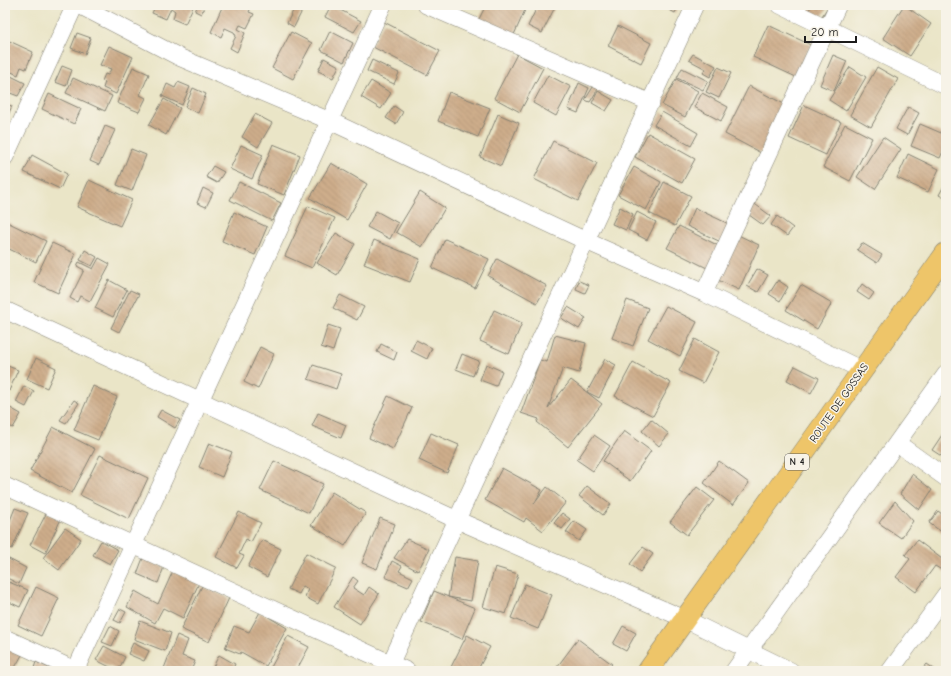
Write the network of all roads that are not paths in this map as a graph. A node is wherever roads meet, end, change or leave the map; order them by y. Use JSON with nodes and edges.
{"nodes":[{"id":1,"x":75,"y":5,"type":"edge"},
{"id":2,"x":79,"y":5,"type":"edge"},
{"id":3,"x":383,"y":5,"type":"edge"},
{"id":4,"x":426,"y":5,"type":"edge"},
{"id":5,"x":695,"y":5,"type":"edge"},
{"id":6,"x":780,"y":5,"type":"edge"},
{"id":7,"x":838,"y":5,"type":"edge"},
{"id":8,"x":827,"y":27,"type":"junction"},
{"id":9,"x":946,"y":86,"type":"edge"},
{"id":10,"x":651,"y":103,"type":"junction"},
{"id":11,"x":330,"y":121,"type":"junction"},
{"id":12,"x":5,"y":157,"type":"edge"},
{"id":13,"x":586,"y":241,"type":"junction"},
{"id":14,"x":946,"y":253,"type":"edge"},
{"id":15,"x":704,"y":293,"type":"junction"},
{"id":16,"x":5,"y":310,"type":"edge"},
{"id":17,"x":862,"y":370,"type":"junction"},
{"id":18,"x":946,"y":374,"type":"edge"},
{"id":19,"x":201,"y":400,"type":"junction"},
{"id":20,"x":897,"y":442,"type":"junction"},
{"id":21,"x":946,"y":478,"type":"edge"},
{"id":22,"x":5,"y":486,"type":"edge"},
{"id":23,"x":457,"y":520,"type":"junction"},
{"id":24,"x":134,"y":544,"type":"junction"},
{"id":25,"x":946,"y":594,"type":"edge"},
{"id":26,"x":685,"y":619,"type":"junction"},
{"id":27,"x":5,"y":638,"type":"edge"},
{"id":28,"x":749,"y":651,"type":"junction"},
{"id":29,"x":389,"y":667,"type":"edge"},
{"id":30,"x":76,"y":671,"type":"edge"},
{"id":31,"x":408,"y":671,"type":"edge"},
{"id":32,"x":648,"y":671,"type":"edge"},
{"id":33,"x":734,"y":671,"type":"edge"},
{"id":34,"x":791,"y":671,"type":"edge"},
{"id":35,"x":890,"y":671,"type":"edge"}],
"edges":[{"from":1,"to":12,"type":"street"},
{"from":2,"to":11,"type":"street"},
{"from":3,"to":11,"type":"street"},
{"from":4,"to":10,"type":"street"},
{"from":5,"to":10,"type":"street"},
{"from":6,"to":8,"type":"street"},
{"from":7,"to":8,"type":"street"},
{"from":8,"to":9,"type":"street"},
{"from":8,"to":15,"type":"street"},
{"from":10,"to":13,"type":"street"},
{"from":11,"to":13,"type":"street"},
{"from":11,"to":19,"type":"street"},
{"from":13,"to":15,"type":"street"},
{"from":13,"to":23,"type":"street"},
{"from":14,"to":17,"type":"main road","name":"ROUTE DE GOSSAS","number":"N 4"},
{"from":15,"to":17,"type":"street"},
{"from":16,"to":19,"type":"street"},
{"from":17,"to":26,"type":"main road","name":"ROUTE DE GOSSAS","number":"N 4"},
{"from":18,"to":20,"type":"street"},
{"from":19,"to":23,"type":"street"},
{"from":19,"to":24,"type":"street"},
{"from":20,"to":21,"type":"street"},
{"from":20,"to":28,"type":"street"},
{"from":22,"to":24,"type":"street"},
{"from":23,"to":26,"type":"street"},
{"from":23,"to":29,"type":"street"},
{"from":24,"to":29,"type":"street"},
{"from":24,"to":30,"type":"street"},
{"from":25,"to":35,"type":"street"},
{"from":26,"to":28,"type":"street"},
{"from":26,"to":32,"type":"main road","name":"ROUTE DE GOSSAS","number":"N 4"},
{"from":27,"to":30,"type":"street"},
{"from":28,"to":33,"type":"street"},
{"from":28,"to":34,"type":"street"},
{"from":29,"to":31,"type":"street"}]}
